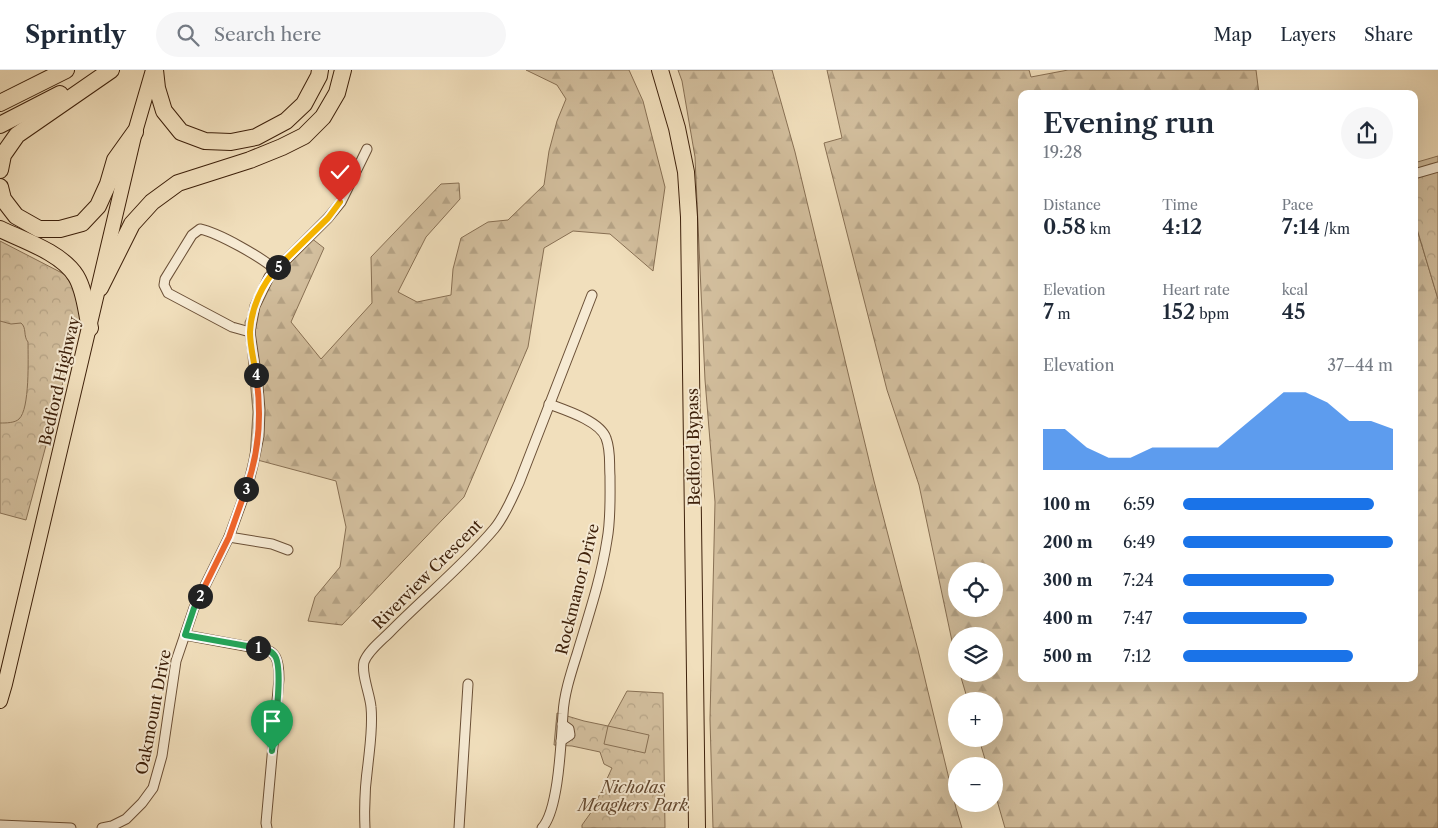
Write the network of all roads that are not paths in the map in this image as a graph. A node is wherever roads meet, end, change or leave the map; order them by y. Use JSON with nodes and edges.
{"nodes":[{"id":1,"x":66,"y":70,"type":"edge"},
{"id":2,"x":107,"y":70,"type":"edge"},
{"id":3,"x":111,"y":70,"type":"edge"},
{"id":4,"x":154,"y":70,"type":"edge"},
{"id":5,"x":320,"y":70,"type":"edge"},
{"id":6,"x":343,"y":70,"type":"edge"},
{"id":7,"x":652,"y":70,"type":"edge"},
{"id":8,"x":660,"y":70,"type":"edge"},
{"id":9,"x":0,"y":103,"type":"edge"},
{"id":10,"x":0,"y":125,"type":"edge"},
{"id":11,"x":135,"y":132,"type":"junction"},
{"id":12,"x":367,"y":149,"type":"dead end"},
{"id":13,"x":1438,"y":167,"type":"edge"},
{"id":14,"x":0,"y":170,"type":"edge"},
{"id":15,"x":1418,"y":173,"type":"edge"},
{"id":16,"x":0,"y":187,"type":"edge"},
{"id":17,"x":0,"y":229,"type":"edge"},
{"id":18,"x":276,"y":270,"type":"junction"},
{"id":19,"x":100,"y":288,"type":"junction"},
{"id":20,"x":592,"y":295,"type":"dead end"},
{"id":21,"x":90,"y":328,"type":"junction"},
{"id":22,"x":250,"y":332,"type":"junction"},
{"id":23,"x":549,"y":404,"type":"junction"},
{"id":24,"x":229,"y":537,"type":"junction"},
{"id":25,"x":288,"y":550,"type":"dead end"},
{"id":26,"x":185,"y":635,"type":"junction"},
{"id":27,"x":468,"y":684,"type":"dead end"},
{"id":28,"x":0,"y":701,"type":"edge"},
{"id":29,"x":0,"y":825,"type":"edge"},
{"id":30,"x":71,"y":828,"type":"edge"},
{"id":31,"x":102,"y":828,"type":"edge"},
{"id":32,"x":267,"y":828,"type":"edge"},
{"id":33,"x":365,"y":828,"type":"edge"},
{"id":34,"x":459,"y":828,"type":"edge"},
{"id":35,"x":542,"y":828,"type":"edge"},
{"id":36,"x":687,"y":828,"type":"edge"},
{"id":37,"x":697,"y":828,"type":"edge"}],
"edges":[{"from":1,"to":9,"type":"highway"},
{"from":2,"to":10,"type":"highway"},
{"from":3,"to":14,"type":"highway"},
{"from":4,"to":5,"type":"highway"},
{"from":4,"to":11,"type":"main road","name":"Bedford Highway"},
{"from":6,"to":19,"type":"highway"},
{"from":7,"to":36,"type":"highway","name":"Bedford Bypass"},
{"from":8,"to":37,"type":"highway","name":"Bedford Bypass"},
{"from":11,"to":16,"type":"highway"},
{"from":11,"to":19,"type":"main road","name":"Bedford Highway"},
{"from":12,"to":18,"type":"street","name":"Oakmount Drive"},
{"from":13,"to":15,"type":"street"},
{"from":17,"to":21,"type":"highway"},
{"from":18,"to":22,"type":"street","name":"Oakmount Drive"},
{"from":18,"to":22,"type":"street"},
{"from":19,"to":21,"type":"main road","name":"Bedford Highway"},
{"from":20,"to":23,"type":"street","name":"Riverview Crescent"},
{"from":21,"to":28,"type":"main road","name":"Bedford Highway"},
{"from":22,"to":24,"type":"street","name":"Oakmount Drive"},
{"from":23,"to":33,"type":"street","name":"Riverview Crescent"},
{"from":23,"to":35,"type":"street","name":"Rockmanor Drive"},
{"from":24,"to":25,"type":"street"},
{"from":24,"to":26,"type":"street","name":"Oakmount Drive"},
{"from":26,"to":31,"type":"street","name":"Oakmount Drive"},
{"from":26,"to":32,"type":"street"},
{"from":27,"to":34,"type":"street"},
{"from":29,"to":30,"type":"street"}]}
